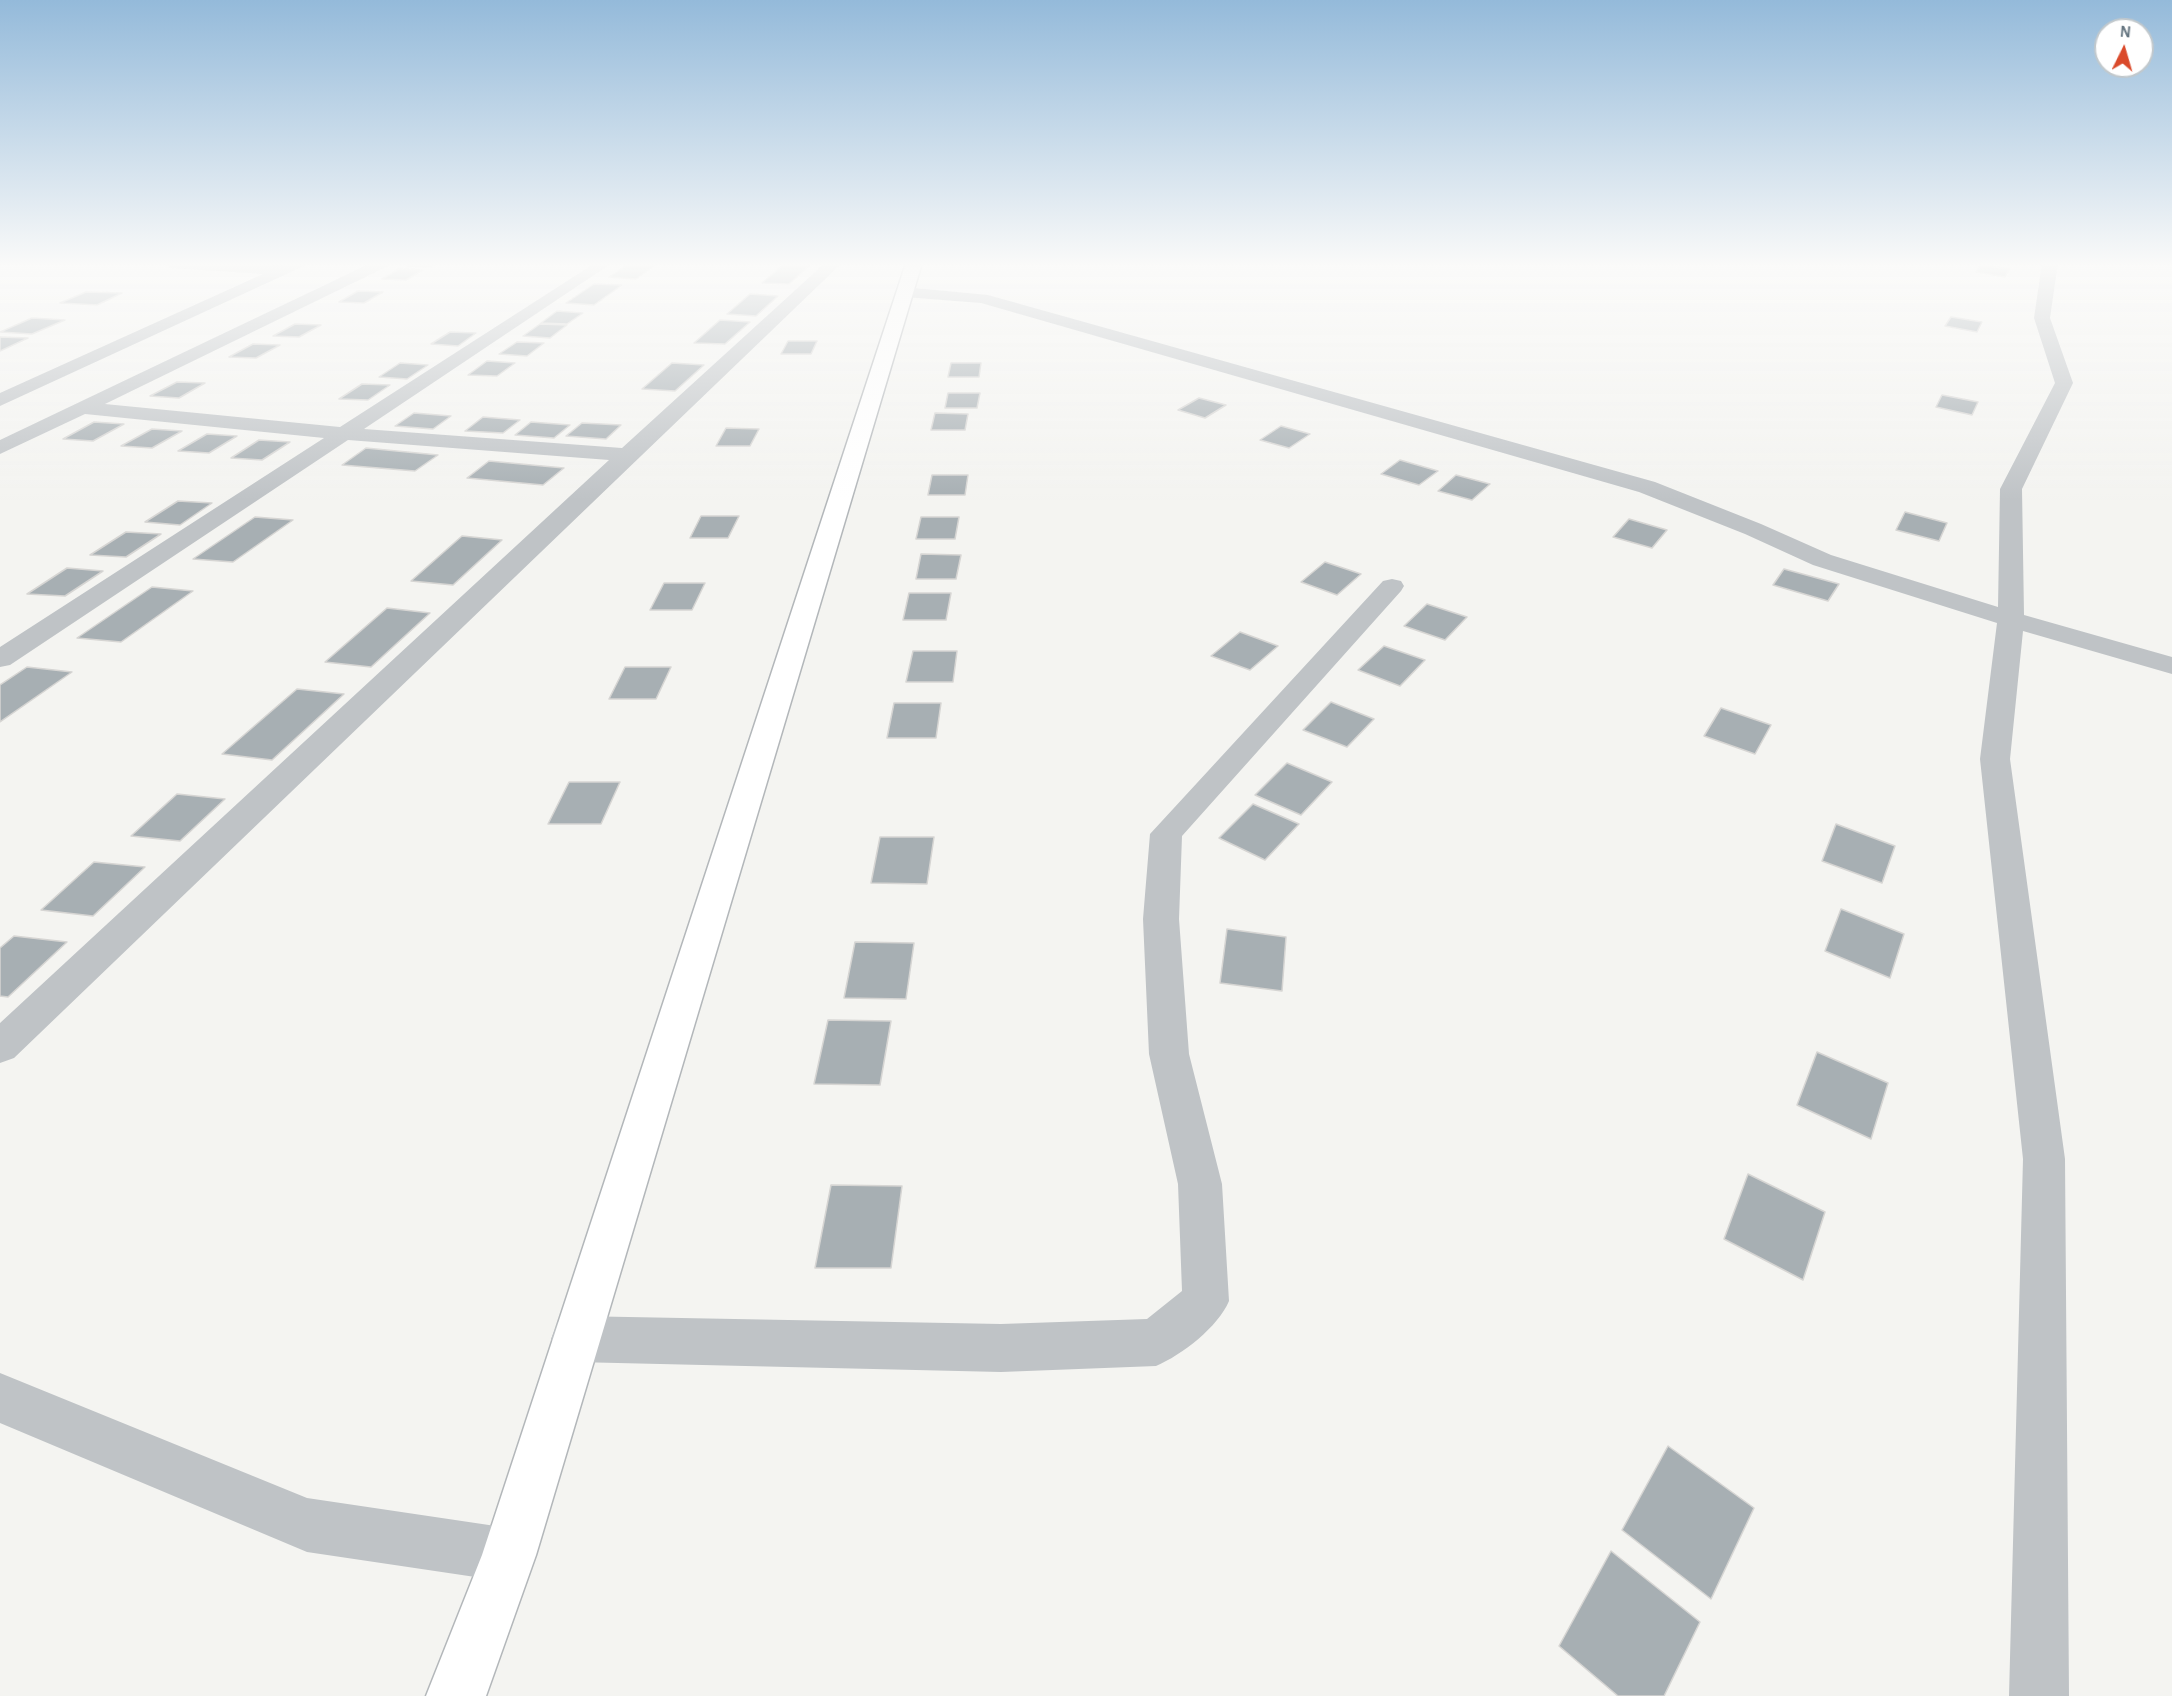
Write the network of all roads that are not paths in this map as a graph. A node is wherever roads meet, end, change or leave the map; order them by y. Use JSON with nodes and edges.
{"nodes":[{"id":1,"x":126,"y":342,"type":"edge"},
{"id":2,"x":219,"y":342,"type":"edge"},
{"id":3,"x":485,"y":342,"type":"edge"},
{"id":4,"x":748,"y":342,"type":"edge"},
{"id":5,"x":889,"y":342,"type":"edge"},
{"id":6,"x":1137,"y":342,"type":"edge"},
{"id":7,"x":2050,"y":342,"type":"edge"},
{"id":8,"x":0,"y":400,"type":"edge"},
{"id":9,"x":82,"y":408,"type":"junction"},
{"id":10,"x":345,"y":434,"type":"junction"},
{"id":11,"x":0,"y":448,"type":"edge"},
{"id":12,"x":627,"y":454,"type":"junction"},
{"id":13,"x":1392,"y":586,"type":"dead end"},
{"id":14,"x":2011,"y":619,"type":"junction"},
{"id":15,"x":0,"y":659,"type":"edge"},
{"id":16,"x":2172,"y":666,"type":"edge"},
{"id":17,"x":0,"y":1047,"type":"edge"},
{"id":18,"x":575,"y":1339,"type":"junction"},
{"id":19,"x":0,"y":1398,"type":"edge"},
{"id":20,"x":509,"y":1555,"type":"junction"},
{"id":21,"x":456,"y":1696,"type":"edge"},
{"id":22,"x":2039,"y":1696,"type":"edge"}],
"edges":[{"from":1,"to":8,"type":"street"},
{"from":2,"to":9,"type":"street"},
{"from":3,"to":10,"type":"street"},
{"from":4,"to":12,"type":"street"},
{"from":5,"to":18,"type":"main road"},
{"from":6,"to":14,"type":"street"},
{"from":7,"to":14,"type":"street"},
{"from":9,"to":10,"type":"street"},
{"from":9,"to":11,"type":"street"},
{"from":10,"to":12,"type":"street"},
{"from":10,"to":15,"type":"street"},
{"from":12,"to":17,"type":"street"},
{"from":13,"to":18,"type":"street"},
{"from":14,"to":16,"type":"street"},
{"from":14,"to":22,"type":"street"},
{"from":18,"to":20,"type":"main road"},
{"from":19,"to":20,"type":"street"},
{"from":20,"to":21,"type":"main road"}]}
